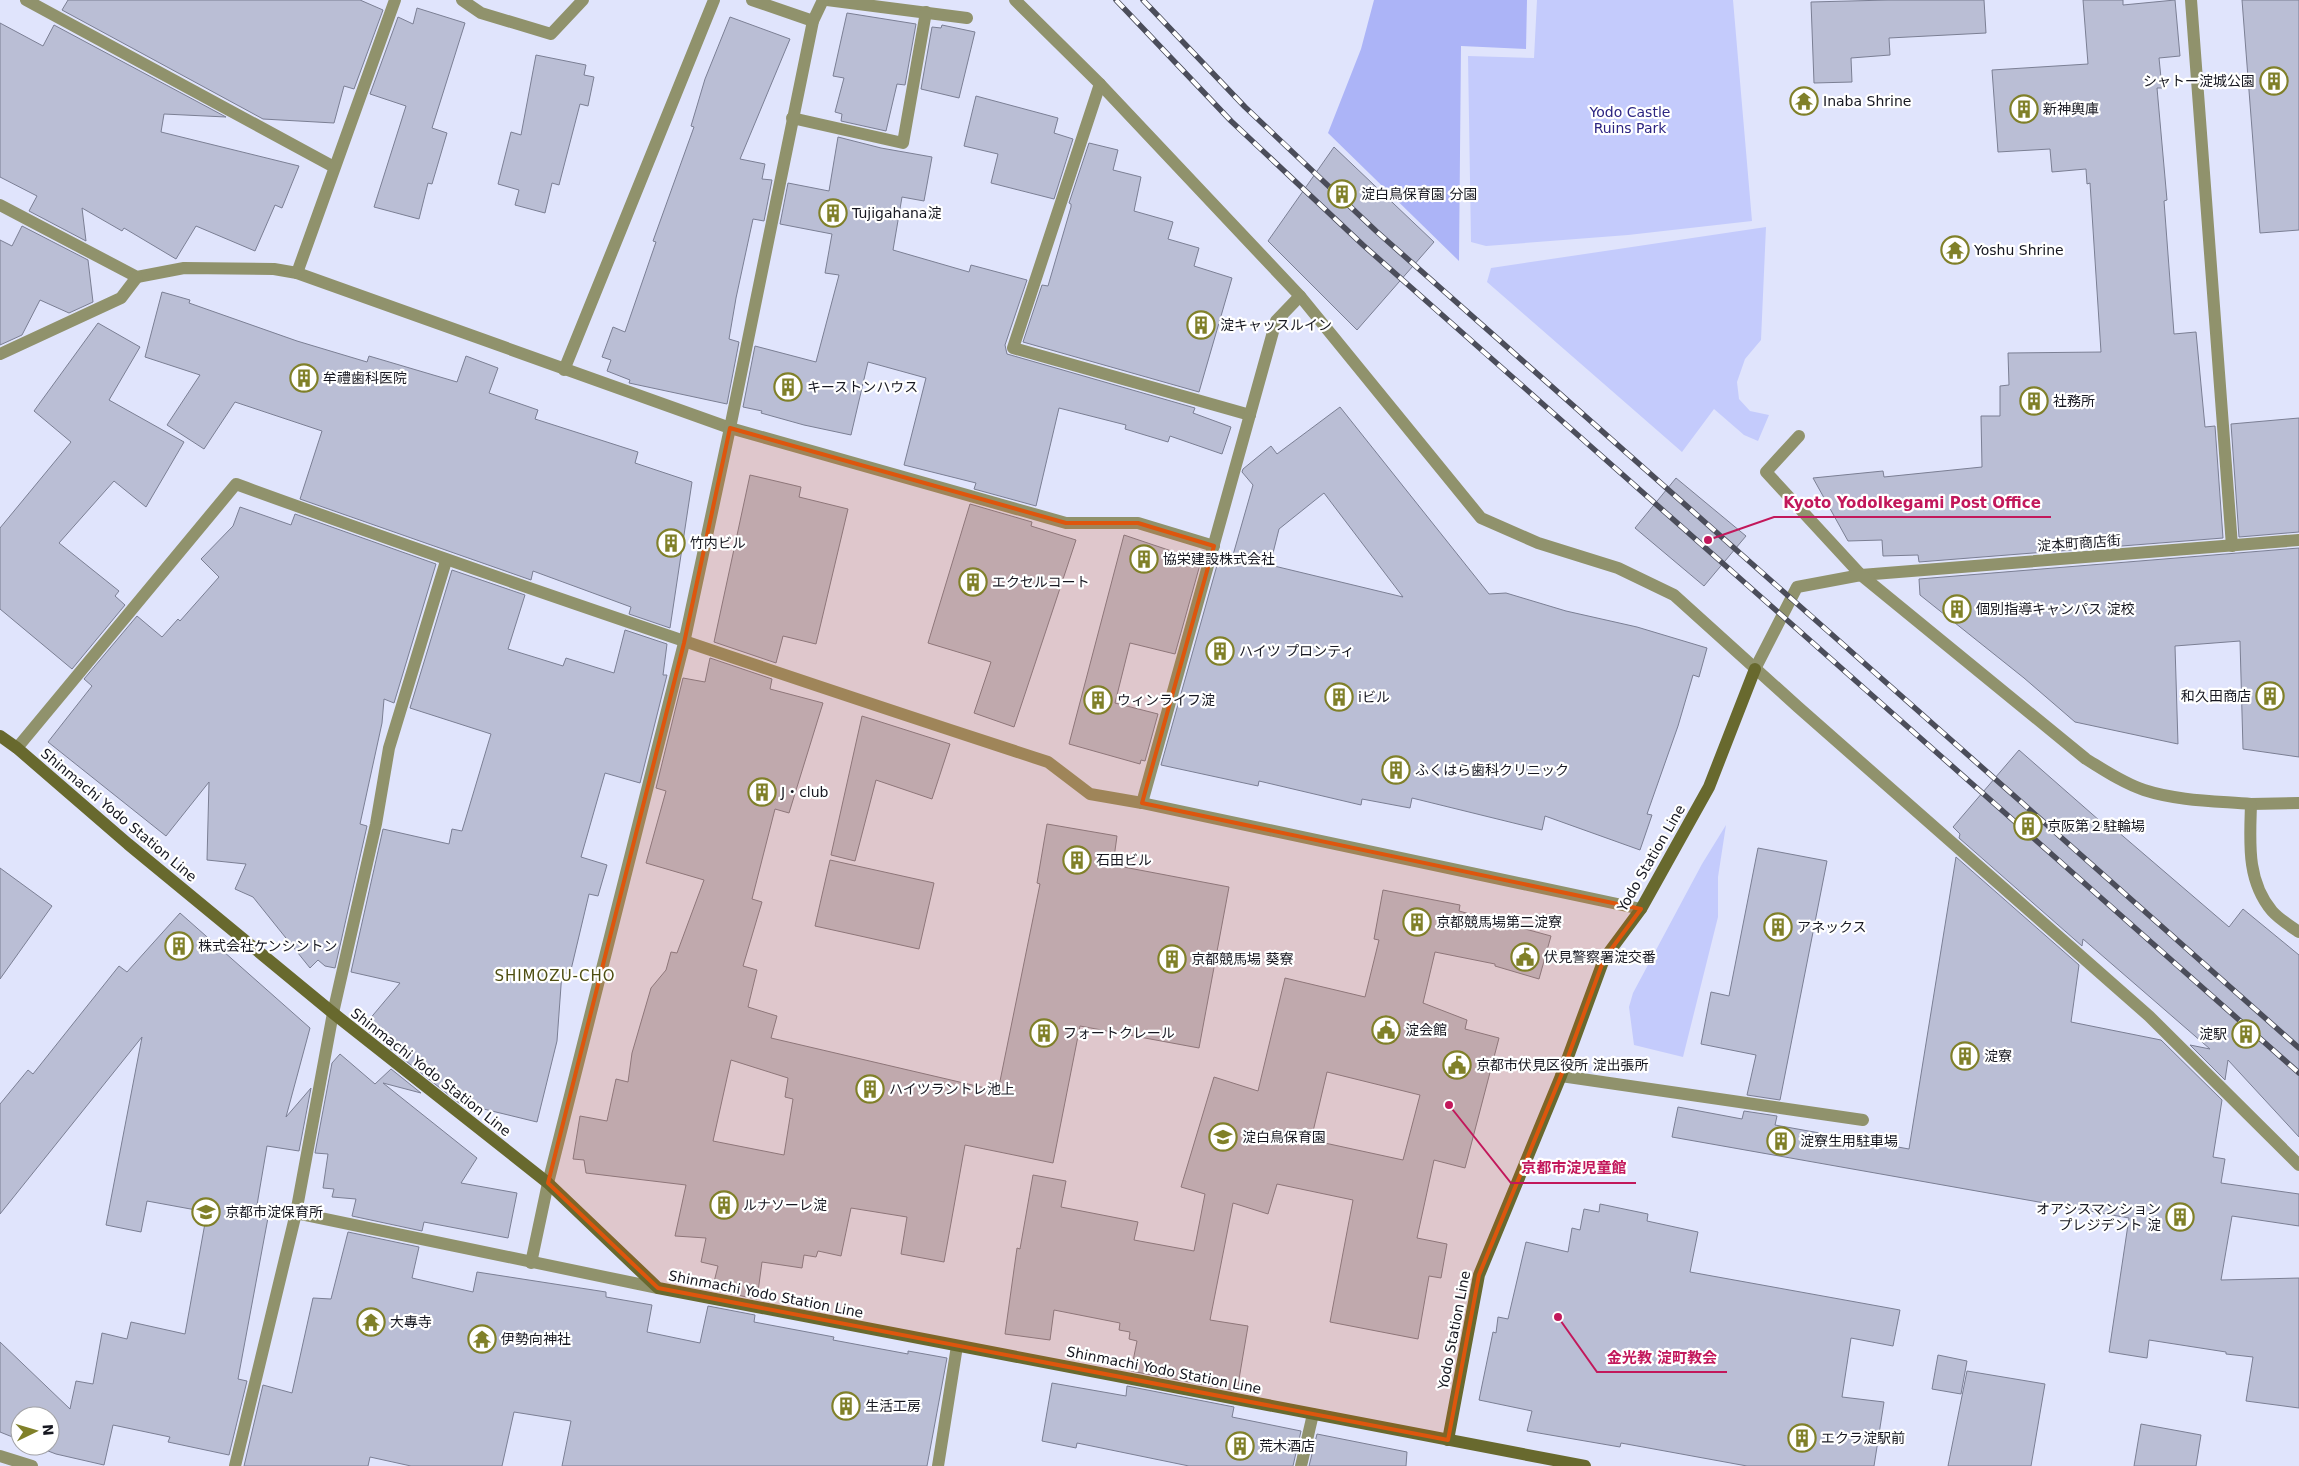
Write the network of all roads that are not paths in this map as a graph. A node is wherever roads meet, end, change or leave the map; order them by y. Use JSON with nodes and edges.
{"nodes":[{"id":1,"x":26,"y":0,"type":"edge"},
{"id":2,"x":395,"y":0,"type":"edge"},
{"id":3,"x":462,"y":0,"type":"edge"},
{"id":4,"x":583,"y":0,"type":"edge"},
{"id":5,"x":714,"y":0,"type":"edge"},
{"id":6,"x":752,"y":0,"type":"edge"},
{"id":7,"x":823,"y":0,"type":"edge"},
{"id":8,"x":827,"y":0,"type":"edge"},
{"id":9,"x":1015,"y":0,"type":"edge"},
{"id":10,"x":2191,"y":0,"type":"edge"},
{"id":11,"x":926,"y":12,"type":"junction"},
{"id":12,"x":967,"y":18,"type":"dead end"},
{"id":13,"x":812,"y":21,"type":"junction"},
{"id":14,"x":1100,"y":84,"type":"junction"},
{"id":15,"x":792,"y":118,"type":"junction"},
{"id":16,"x":334,"y":167,"type":"junction"},
{"id":17,"x":0,"y":205,"type":"edge"},
{"id":18,"x":297,"y":273,"type":"junction"},
{"id":19,"x":137,"y":277,"type":"junction"},
{"id":20,"x":1300,"y":296,"type":"junction"},
{"id":21,"x":0,"y":354,"type":"edge"},
{"id":22,"x":564,"y":370,"type":"junction"},
{"id":23,"x":1250,"y":415,"type":"junction"},
{"id":24,"x":730,"y":428,"type":"junction"},
{"id":25,"x":1799,"y":436,"type":"dead end"},
{"id":26,"x":2299,"y":540,"type":"edge"},
{"id":27,"x":1214,"y":546,"type":"junction"},
{"id":28,"x":2232,"y":546,"type":"junction"},
{"id":29,"x":446,"y":561,"type":"junction"},
{"id":30,"x":1861,"y":575,"type":"junction"},
{"id":31,"x":684,"y":643,"type":"junction"},
{"id":32,"x":1755,"y":669,"type":"junction"},
{"id":33,"x":0,"y":736,"type":"edge"},
{"id":34,"x":17,"y":748,"type":"junction"},
{"id":35,"x":1142,"y":803,"type":"junction"},
{"id":36,"x":2299,"y":803,"type":"edge"},
{"id":37,"x":2251,"y":804,"type":"junction"},
{"id":38,"x":1642,"y":909,"type":"junction"},
{"id":39,"x":2299,"y":932,"type":"edge"},
{"id":40,"x":333,"y":1013,"type":"junction"},
{"id":41,"x":1561,"y":1076,"type":"junction"},
{"id":42,"x":1863,"y":1120,"type":"dead end"},
{"id":43,"x":2299,"y":1165,"type":"edge"},
{"id":44,"x":548,"y":1183,"type":"junction"},
{"id":45,"x":296,"y":1213,"type":"junction"},
{"id":46,"x":531,"y":1263,"type":"junction"},
{"id":47,"x":658,"y":1288,"type":"junction"},
{"id":48,"x":957,"y":1346,"type":"junction"},
{"id":49,"x":1313,"y":1414,"type":"junction"},
{"id":50,"x":1448,"y":1440,"type":"junction"},
{"id":51,"x":0,"y":1456,"type":"edge"},
{"id":52,"x":32,"y":1466,"type":"edge"},
{"id":53,"x":235,"y":1466,"type":"edge"},
{"id":54,"x":938,"y":1466,"type":"edge"},
{"id":55,"x":1301,"y":1466,"type":"edge"},
{"id":56,"x":1585,"y":1466,"type":"edge"}],
"edges":[{"from":1,"to":16,"type":"street"},
{"from":2,"to":16,"type":"street"},
{"from":3,"to":4,"type":"street"},
{"from":5,"to":22,"type":"street"},
{"from":6,"to":13,"type":"street"},
{"from":7,"to":13,"type":"street"},
{"from":8,"to":11,"type":"street"},
{"from":9,"to":14,"type":"street"},
{"from":10,"to":28,"type":"street"},
{"from":11,"to":12,"type":"street"},
{"from":11,"to":15,"type":"street"},
{"from":13,"to":15,"type":"street"},
{"from":14,"to":20,"type":"street"},
{"from":14,"to":23,"type":"street"},
{"from":15,"to":24,"type":"street"},
{"from":16,"to":18,"type":"street"},
{"from":17,"to":19,"type":"street"},
{"from":18,"to":19,"type":"street"},
{"from":18,"to":22,"type":"street"},
{"from":19,"to":21,"type":"street"},
{"from":20,"to":23,"type":"street"},
{"from":20,"to":32,"type":"street"},
{"from":22,"to":24,"type":"street"},
{"from":23,"to":27,"type":"street"},
{"from":24,"to":27,"type":"street"},
{"from":24,"to":31,"type":"street"},
{"from":25,"to":30,"type":"street"},
{"from":26,"to":28,"type":"street","name":"淀本町商店街"},
{"from":27,"to":35,"type":"street"},
{"from":28,"to":30,"type":"street","name":"淀本町商店街"},
{"from":29,"to":31,"type":"street"},
{"from":29,"to":34,"type":"street"},
{"from":29,"to":40,"type":"street"},
{"from":30,"to":32,"type":"street","name":"淀本町商店街"},
{"from":30,"to":37,"type":"street"},
{"from":31,"to":35,"type":"street"},
{"from":31,"to":44,"type":"street"},
{"from":32,"to":38,"type":"main road","name":"Yodo Station Line"},
{"from":32,"to":43,"type":"street"},
{"from":33,"to":34,"type":"main road","name":"Shinmachi Yodo Station Line"},
{"from":34,"to":40,"type":"main road","name":"Shinmachi Yodo Station Line"},
{"from":35,"to":38,"type":"street"},
{"from":36,"to":37,"type":"street"},
{"from":37,"to":39,"type":"street"},
{"from":38,"to":41,"type":"main road","name":"Yodo Station Line"},
{"from":40,"to":44,"type":"main road","name":"Shinmachi Yodo Station Line"},
{"from":40,"to":45,"type":"street"},
{"from":41,"to":42,"type":"street"},
{"from":41,"to":50,"type":"main road","name":"Yodo Station Line"},
{"from":44,"to":46,"type":"street"},
{"from":44,"to":47,"type":"main road","name":"Shinmachi Yodo Station Line"},
{"from":45,"to":46,"type":"street"},
{"from":45,"to":53,"type":"street"},
{"from":46,"to":47,"type":"street"},
{"from":47,"to":48,"type":"main road","name":"Shinmachi Yodo Station Line"},
{"from":48,"to":49,"type":"main road","name":"Shinmachi Yodo Station Line"},
{"from":48,"to":54,"type":"street"},
{"from":49,"to":50,"type":"main road","name":"Shinmachi Yodo Station Line"},
{"from":49,"to":55,"type":"street"},
{"from":50,"to":56,"type":"main road"},
{"from":51,"to":52,"type":"street"}]}
